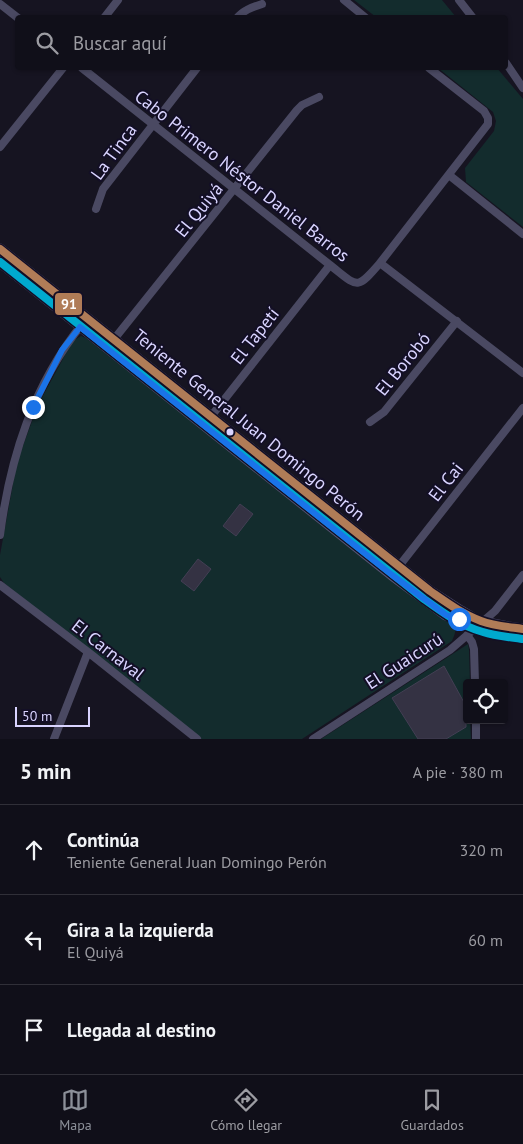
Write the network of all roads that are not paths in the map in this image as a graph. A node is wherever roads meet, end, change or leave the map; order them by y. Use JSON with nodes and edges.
{"nodes":[{"id":1,"x":118,"y":0,"type":"edge"},
{"id":2,"x":344,"y":0,"type":"edge"},
{"id":3,"x":459,"y":0,"type":"edge"},
{"id":4,"x":0,"y":4,"type":"edge"},
{"id":5,"x":262,"y":4,"type":"dead end"},
{"id":6,"x":106,"y":15,"type":"edge"},
{"id":7,"x":239,"y":15,"type":"edge"},
{"id":8,"x":362,"y":15,"type":"edge"},
{"id":9,"x":471,"y":15,"type":"edge"},
{"id":10,"x":15,"y":16,"type":"edge"},
{"id":11,"x":508,"y":65,"type":"edge"},
{"id":12,"x":61,"y":70,"type":"edge"},
{"id":13,"x":85,"y":70,"type":"edge"},
{"id":14,"x":196,"y":70,"type":"edge"},
{"id":15,"x":432,"y":70,"type":"edge"},
{"id":16,"x":523,"y":88,"type":"edge"},
{"id":17,"x":319,"y":97,"type":"dead end"},
{"id":18,"x":153,"y":124,"type":"junction"},
{"id":19,"x":0,"y":146,"type":"edge"},
{"id":20,"x":449,"y":175,"type":"junction"},
{"id":21,"x":235,"y":189,"type":"junction"},
{"id":22,"x":96,"y":209,"type":"dead end"},
{"id":23,"x":523,"y":234,"type":"edge"},
{"id":24,"x":0,"y":250,"type":"edge"},
{"id":25,"x":0,"y":262,"type":"edge"},
{"id":26,"x":380,"y":262,"type":"junction"},
{"id":27,"x":330,"y":265,"type":"junction"},
{"id":28,"x":457,"y":321,"type":"junction"},
{"id":29,"x":84,"y":322,"type":"junction"},
{"id":30,"x":110,"y":343,"type":"junction"},
{"id":31,"x":523,"y":372,"type":"edge"},
{"id":32,"x":523,"y":408,"type":"edge"},
{"id":33,"x":207,"y":421,"type":"junction"},
{"id":34,"x":370,"y":422,"type":"dead end"},
{"id":35,"x":0,"y":529,"type":"edge"},
{"id":36,"x":396,"y":571,"type":"junction"},
{"id":37,"x":523,"y":575,"type":"edge"},
{"id":38,"x":0,"y":585,"type":"edge"},
{"id":39,"x":482,"y":622,"type":"junction"},
{"id":40,"x":523,"y":629,"type":"edge"},
{"id":41,"x":467,"y":635,"type":"junction"},
{"id":42,"x":88,"y":652,"type":"junction"},
{"id":43,"x":475,"y":679,"type":"edge"},
{"id":44,"x":476,"y":724,"type":"edge"},
{"id":45,"x":54,"y":739,"type":"edge"},
{"id":46,"x":197,"y":739,"type":"edge"},
{"id":47,"x":313,"y":739,"type":"edge"},
{"id":48,"x":476,"y":739,"type":"edge"}],
"edges":[{"from":1,"to":6,"type":"street"},
{"from":2,"to":8,"type":"street"},
{"from":3,"to":9,"type":"street"},
{"from":4,"to":10,"type":"street"},
{"from":5,"to":7,"type":"street"},
{"from":11,"to":16,"type":"street"},
{"from":12,"to":19,"type":"street"},
{"from":13,"to":18,"type":"street","name":"Cabo Primero Néstor Daniel Barros"},
{"from":14,"to":18,"type":"street","name":"La Tinca"},
{"from":15,"to":20,"type":"street"},
{"from":17,"to":21,"type":"street","name":"El Quiyá"},
{"from":18,"to":21,"type":"street","name":"Cabo Primero Néstor Daniel Barros"},
{"from":18,"to":22,"type":"street","name":"La Tinca"},
{"from":20,"to":23,"type":"street"},
{"from":20,"to":26,"type":"street"},
{"from":21,"to":27,"type":"street","name":"Cabo Primero Néstor Daniel Barros"},
{"from":21,"to":30,"type":"street","name":"El Quiyá"},
{"from":24,"to":29,"type":"main road","name":"Teniente General Juan Domingo Perón"},
{"from":25,"to":29,"type":"main road","name":"Teniente General Juan Domingo Perón"},
{"from":26,"to":27,"type":"street","name":"Cabo Primero Néstor Daniel Barros"},
{"from":26,"to":28,"type":"street"},
{"from":27,"to":33,"type":"street","name":"El Tapetí"},
{"from":28,"to":31,"type":"street"},
{"from":28,"to":34,"type":"street","name":"El Borobó"},
{"from":29,"to":30,"type":"main road","name":"Teniente General Juan Domingo Perón"},
{"from":29,"to":35,"type":"street"},
{"from":30,"to":33,"type":"main road","name":"Teniente General Juan Domingo Perón"},
{"from":32,"to":36,"type":"street","name":"El Cai"},
{"from":33,"to":36,"type":"main road","name":"Teniente General Juan Domingo Perón"},
{"from":36,"to":39,"type":"main road","name":"Teniente General Juan Domingo Perón"},
{"from":37,"to":39,"type":"street","name":"El Guaicurú"},
{"from":38,"to":42,"type":"street","name":"El Carnaval"},
{"from":39,"to":40,"type":"main road","name":"Teniente General Juan Domingo Perón"},
{"from":39,"to":41,"type":"street","name":"El Guaicurú"},
{"from":41,"to":43,"type":"street"},
{"from":41,"to":47,"type":"street","name":"El Guaicurú"},
{"from":42,"to":45,"type":"street"},
{"from":42,"to":46,"type":"street","name":"El Carnaval"},
{"from":44,"to":48,"type":"street"}]}
